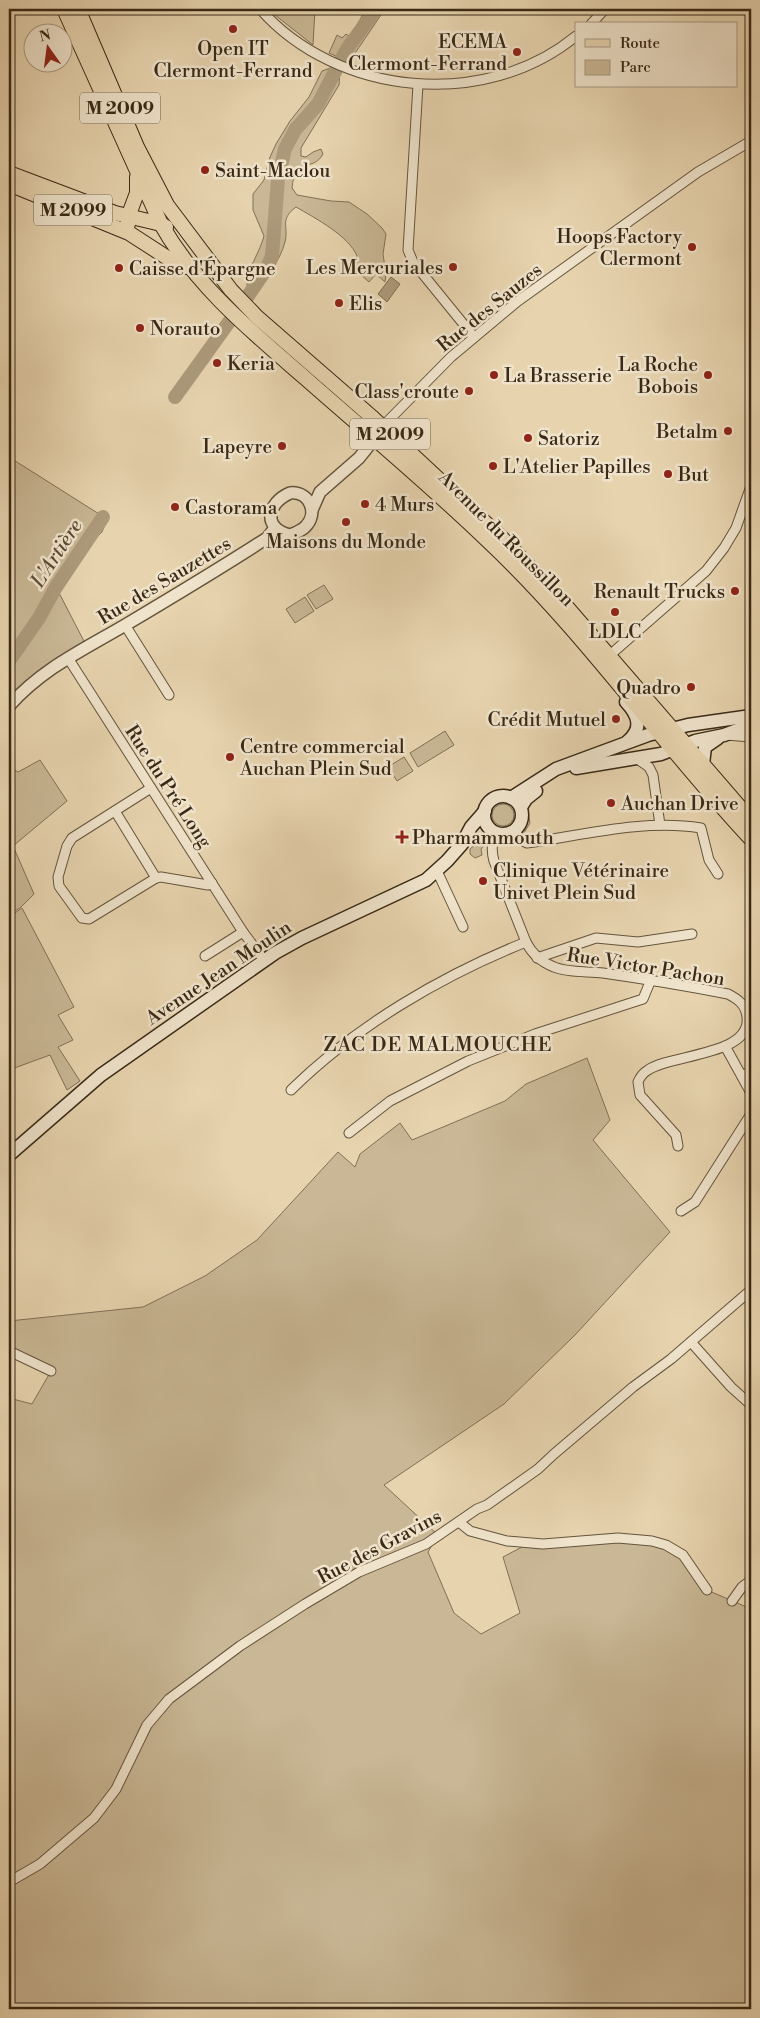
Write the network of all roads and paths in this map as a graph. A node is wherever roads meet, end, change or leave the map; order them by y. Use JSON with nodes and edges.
{"nodes":[{"id":1,"x":64,"y":9,"type":"edge"},
{"id":2,"x":78,"y":9,"type":"edge"},
{"id":3,"x":260,"y":9,"type":"edge"},
{"id":4,"x":605,"y":9,"type":"edge"},
{"id":5,"x":593,"y":22,"type":"edge"},
{"id":6,"x":575,"y":37,"type":"edge"},
{"id":7,"x":418,"y":85,"type":"junction"},
{"id":8,"x":751,"y":141,"type":"edge"},
{"id":9,"x":9,"y":173,"type":"edge"},
{"id":10,"x":137,"y":174,"type":"junction"},
{"id":11,"x":9,"y":184,"type":"edge"},
{"id":12,"x":168,"y":205,"type":"junction"},
{"id":13,"x":128,"y":216,"type":"junction"},
{"id":14,"x":161,"y":224,"type":"junction"},
{"id":15,"x":133,"y":235,"type":"junction"},
{"id":16,"x":190,"y":268,"type":"junction"},
{"id":17,"x":231,"y":290,"type":"junction"},
{"id":18,"x":474,"y":337,"type":"junction"},
{"id":19,"x":382,"y":427,"type":"junction"},
{"id":20,"x":375,"y":440,"type":"junction"},
{"id":21,"x":751,"y":486,"type":"edge"},
{"id":22,"x":320,"y":492,"type":"junction"},
{"id":23,"x":305,"y":497,"type":"junction"},
{"id":24,"x":312,"y":510,"type":"junction"},
{"id":25,"x":275,"y":528,"type":"junction"},
{"id":26,"x":542,"y":588,"type":"junction"},
{"id":27,"x":564,"y":612,"type":"junction"},
{"id":28,"x":125,"y":625,"type":"junction"},
{"id":29,"x":610,"y":656,"type":"junction"},
{"id":30,"x":68,"y":658,"type":"junction"},
{"id":31,"x":169,"y":694,"type":"dead end"},
{"id":32,"x":630,"y":703,"type":"junction"},
{"id":33,"x":9,"y":706,"type":"edge"},
{"id":34,"x":746,"y":727,"type":"edge"},
{"id":35,"x":674,"y":728,"type":"junction"},
{"id":36,"x":659,"y":732,"type":"junction"},
{"id":37,"x":724,"y":735,"type":"junction"},
{"id":38,"x":686,"y":744,"type":"junction"},
{"id":39,"x":622,"y":746,"type":"junction"},
{"id":40,"x":673,"y":750,"type":"junction"},
{"id":41,"x":636,"y":758,"type":"junction"},
{"id":42,"x":703,"y":764,"type":"junction"},
{"id":43,"x":151,"y":788,"type":"junction"},
{"id":44,"x":511,"y":798,"type":"junction"},
{"id":45,"x":521,"y":807,"type":"junction"},
{"id":46,"x":116,"y":811,"type":"junction"},
{"id":47,"x":485,"y":811,"type":"junction"},
{"id":48,"x":751,"y":820,"type":"edge"},
{"id":49,"x":660,"y":825,"type":"junction"},
{"id":50,"x":493,"y":830,"type":"junction"},
{"id":51,"x":514,"y":830,"type":"junction"},
{"id":52,"x":751,"y":839,"type":"edge"},
{"id":53,"x":462,"y":844,"type":"junction"},
{"id":54,"x":437,"y":871,"type":"junction"},
{"id":55,"x":718,"y":874,"type":"dead end"},
{"id":56,"x":156,"y":878,"type":"junction"},
{"id":57,"x":212,"y":883,"type":"junction"},
{"id":58,"x":463,"y":927,"type":"dead end"},
{"id":59,"x":243,"y":932,"type":"junction"},
{"id":60,"x":692,"y":934,"type":"dead end"},
{"id":61,"x":526,"y":942,"type":"junction"},
{"id":62,"x":205,"y":956,"type":"dead end"},
{"id":63,"x":538,"y":958,"type":"junction"},
{"id":64,"x":264,"y":960,"type":"junction"},
{"id":65,"x":650,"y":982,"type":"junction"},
{"id":66,"x":725,"y":1046,"type":"junction"},
{"id":67,"x":751,"y":1071,"type":"edge"},
{"id":68,"x":742,"y":1076,"type":"junction"},
{"id":69,"x":291,"y":1090,"type":"dead end"},
{"id":70,"x":751,"y":1093,"type":"edge"},
{"id":71,"x":751,"y":1114,"type":"edge"},
{"id":72,"x":349,"y":1133,"type":"dead end"},
{"id":73,"x":678,"y":1146,"type":"dead end"},
{"id":74,"x":9,"y":1155,"type":"edge"},
{"id":75,"x":681,"y":1211,"type":"dead end"},
{"id":76,"x":751,"y":1290,"type":"edge"},
{"id":77,"x":691,"y":1342,"type":"junction"},
{"id":78,"x":9,"y":1351,"type":"edge"},
{"id":79,"x":51,"y":1371,"type":"dead end"},
{"id":80,"x":751,"y":1405,"type":"edge"},
{"id":81,"x":459,"y":1522,"type":"junction"},
{"id":82,"x":751,"y":1580,"type":"edge"},
{"id":83,"x":707,"y":1590,"type":"dead end"},
{"id":84,"x":732,"y":1601,"type":"dead end"},
{"id":85,"x":9,"y":1882,"type":"edge"}],
"edges":[{"from":1,"to":10,"type":"main road","number":"M 2009"},
{"from":2,"to":12,"type":"main road","number":"M 2009"},
{"from":3,"to":7,"type":"street"},
{"from":4,"to":5,"type":"street"},
{"from":6,"to":7,"type":"street"},
{"from":7,"to":18,"type":"street"},
{"from":8,"to":18,"type":"street","name":"Rue des Sauzes"},
{"from":9,"to":13,"type":"main road","number":"M 2099"},
{"from":10,"to":13,"type":"main road"},
{"from":10,"to":14,"type":"main road","number":"M 2009"},
{"from":11,"to":15,"type":"main road","number":"M 2099"},
{"from":12,"to":14,"type":"main road"},
{"from":12,"to":17,"type":"main road","number":"M 2009"},
{"from":13,"to":14,"type":"main road","number":"M 2099"},
{"from":13,"to":15,"type":"main road","number":"M 2099"},
{"from":14,"to":15,"type":"main road"},
{"from":14,"to":16,"type":"main road","number":"M 2009"},
{"from":14,"to":17,"type":"main road","number":"M 2099"},
{"from":15,"to":16,"type":"main road","number":"M 2099"},
{"from":16,"to":20,"type":"main road","name":"Avenue du Roussillon","number":"M 2009"},
{"from":17,"to":19,"type":"main road","name":"Avenue du Roussillon","number":"M 2009"},
{"from":18,"to":19,"type":"street","name":"Rue des Sauzes"},
{"from":19,"to":20,"type":"street"},
{"from":19,"to":26,"type":"main road","name":"Avenue du Roussillon","number":"M 2009"},
{"from":20,"to":22,"type":"street"},
{"from":20,"to":26,"type":"main road","name":"Avenue du Roussillon","number":"M 2009"},
{"from":21,"to":29,"type":"street"},
{"from":22,"to":23,"type":"street"},
{"from":22,"to":24,"type":"street"},
{"from":23,"to":24,"type":"street"},
{"from":23,"to":25,"type":"street"},
{"from":24,"to":25,"type":"street"},
{"from":25,"to":28,"type":"street","name":"Rue des Sauzettes"},
{"from":26,"to":27,"type":"main road","name":"Avenue du Roussillon","number":"M 2009"},
{"from":26,"to":32,"type":"main road"},
{"from":27,"to":29,"type":"main road","name":"Avenue du Roussillon","number":"M 2009"},
{"from":27,"to":32,"type":"main road","name":"Avenue du Roussillon","number":"M 2009"},
{"from":28,"to":30,"type":"street","name":"Rue des Sauzettes"},
{"from":28,"to":31,"type":"street"},
{"from":29,"to":35,"type":"main road","name":"Avenue du Roussillon","number":"M 2009"},
{"from":30,"to":33,"type":"street","name":"Rue des Sauzettes"},
{"from":30,"to":43,"type":"street","name":"Rue du Pré Long"},
{"from":32,"to":36,"type":"main road","name":"Avenue du Roussillon","number":"M 2009"},
{"from":32,"to":39,"type":"main road"},
{"from":34,"to":35,"type":"main road"},
{"from":34,"to":37,"type":"main road"},
{"from":35,"to":36,"type":"main road"},
{"from":35,"to":38,"type":"main road","name":"Avenue du Roussillon","number":"M 2009"},
{"from":36,"to":39,"type":"main road"},
{"from":36,"to":40,"type":"main road","name":"Avenue du Roussillon","number":"M 2009"},
{"from":37,"to":38,"type":"main road"},
{"from":37,"to":42,"type":"main road"},
{"from":38,"to":40,"type":"main road"},
{"from":38,"to":42,"type":"main road","name":"Avenue du Roussillon","number":"M 2009"},
{"from":39,"to":44,"type":"main road"},
{"from":40,"to":41,"type":"main road"},
{"from":40,"to":52,"type":"main road","name":"Avenue du Roussillon","number":"M 2009"},
{"from":41,"to":45,"type":"main road"},
{"from":41,"to":49,"type":"street"},
{"from":42,"to":48,"type":"main road","name":"Avenue du Roussillon","number":"M 2009"},
{"from":43,"to":46,"type":"street"},
{"from":43,"to":57,"type":"street","name":"Rue du Pré Long"},
{"from":44,"to":45,"type":"main road"},
{"from":44,"to":47,"type":"main road"},
{"from":45,"to":51,"type":"main road"},
{"from":46,"to":56,"type":"street"},
{"from":46,"to":56,"type":"street"},
{"from":47,"to":50,"type":"main road"},
{"from":47,"to":53,"type":"main road","name":"Avenue Jean Moulin"},
{"from":49,"to":51,"type":"street"},
{"from":49,"to":55,"type":"street"},
{"from":50,"to":51,"type":"main road"},
{"from":50,"to":53,"type":"main road","name":"Avenue Jean Moulin"},
{"from":50,"to":61,"type":"street","name":"Rue Victor Pachon"},
{"from":53,"to":54,"type":"main road","name":"Avenue Jean Moulin"},
{"from":54,"to":58,"type":"street"},
{"from":54,"to":64,"type":"main road","name":"Avenue Jean Moulin"},
{"from":56,"to":57,"type":"street"},
{"from":57,"to":59,"type":"street","name":"Rue du Pré Long"},
{"from":59,"to":62,"type":"street"},
{"from":59,"to":64,"type":"street","name":"Rue du Pré Long"},
{"from":60,"to":63,"type":"street"},
{"from":61,"to":63,"type":"street","name":"Rue Victor Pachon"},
{"from":61,"to":69,"type":"street"},
{"from":63,"to":65,"type":"street","name":"Rue Victor Pachon"},
{"from":64,"to":74,"type":"main road","name":"Avenue Jean Moulin"},
{"from":65,"to":66,"type":"street","name":"Rue Victor Pachon"},
{"from":65,"to":72,"type":"street"},
{"from":66,"to":68,"type":"street"},
{"from":66,"to":73,"type":"street"},
{"from":67,"to":68,"type":"street"},
{"from":68,"to":70,"type":"street"},
{"from":71,"to":75,"type":"street"},
{"from":76,"to":77,"type":"street","name":"Rue des Gravins"},
{"from":77,"to":80,"type":"street"},
{"from":77,"to":81,"type":"street","name":"Rue des Gravins"},
{"from":78,"to":79,"type":"street"},
{"from":81,"to":83,"type":"street"},
{"from":81,"to":85,"type":"street","name":"Rue des Gravins"},
{"from":82,"to":84,"type":"street"}]}
